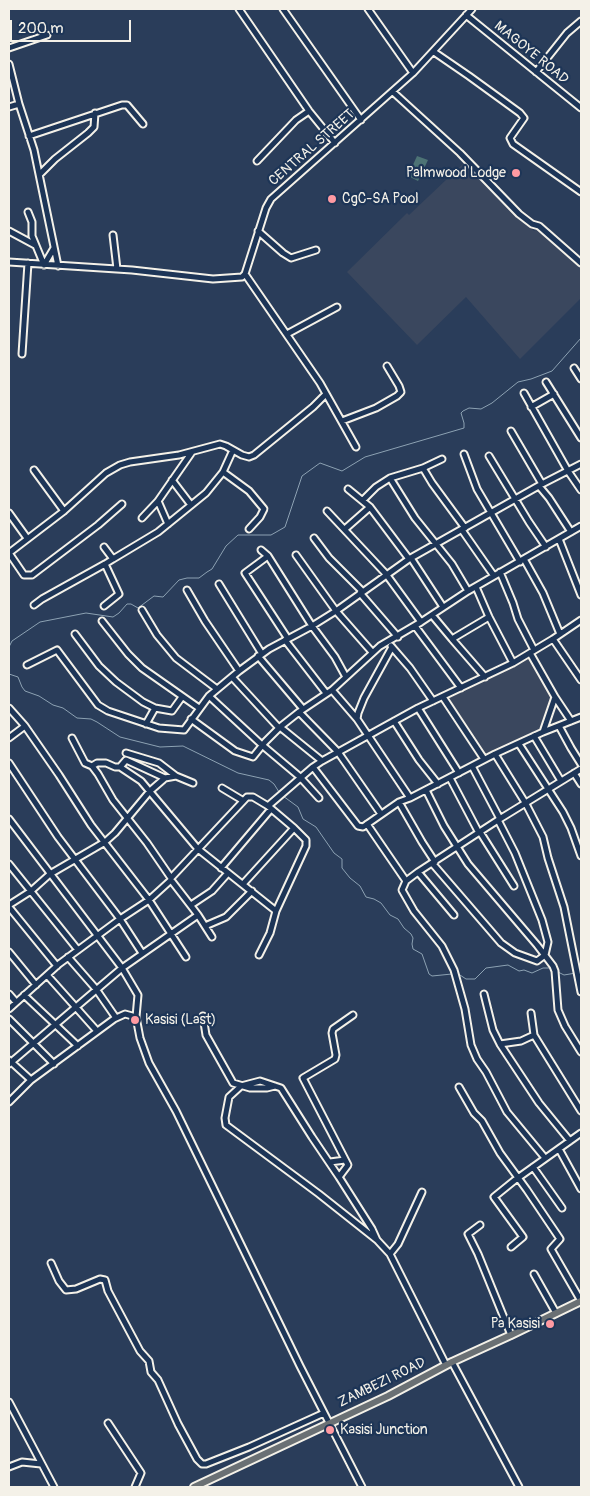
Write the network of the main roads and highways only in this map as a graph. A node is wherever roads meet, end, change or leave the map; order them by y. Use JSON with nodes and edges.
{"nodes":[{"id":1,"x":581,"y":1301,"type":"edge"},
{"id":2,"x":194,"y":1487,"type":"edge"}],
"edges":[{"from":1,"to":2,"type":"main road","name":"ZAMBEZI ROAD"}]}
